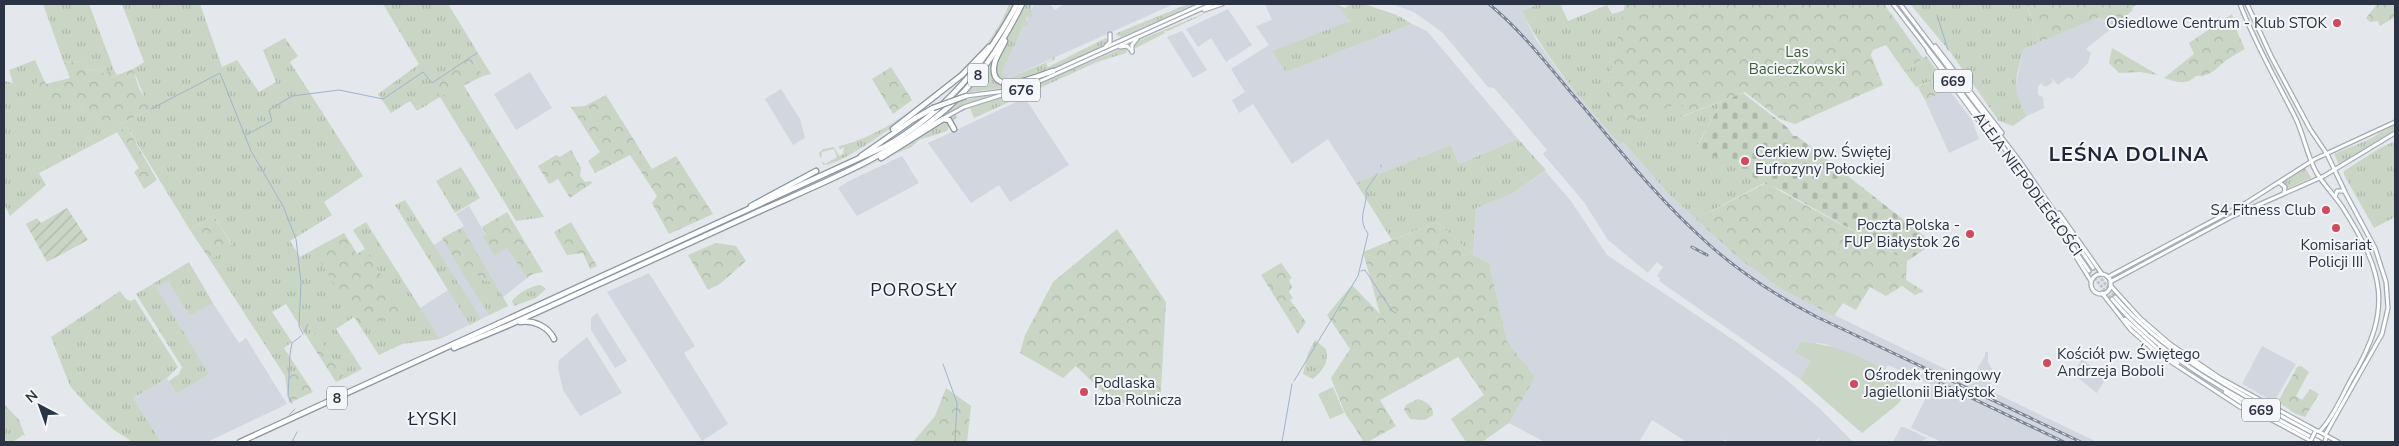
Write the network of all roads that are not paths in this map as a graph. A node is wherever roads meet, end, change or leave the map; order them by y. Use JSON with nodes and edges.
{"nodes":[{"id":1,"x":1017,"y":4,"type":"edge"},
{"id":2,"x":1022,"y":4,"type":"edge"},
{"id":3,"x":1202,"y":4,"type":"edge"},
{"id":4,"x":1212,"y":4,"type":"edge"},
{"id":5,"x":1222,"y":4,"type":"edge"},
{"id":6,"x":1893,"y":4,"type":"edge"},
{"id":7,"x":1900,"y":4,"type":"edge"},
{"id":8,"x":2240,"y":4,"type":"edge"},
{"id":9,"x":2247,"y":4,"type":"edge"},
{"id":10,"x":1193,"y":12,"type":"junction"},
{"id":11,"x":2254,"y":22,"type":"junction"},
{"id":12,"x":2248,"y":26,"type":"junction"},
{"id":13,"x":1010,"y":27,"type":"junction"},
{"id":14,"x":1920,"y":28,"type":"junction"},
{"id":15,"x":1002,"y":32,"type":"junction"},
{"id":16,"x":1916,"y":32,"type":"junction"},
{"id":17,"x":1139,"y":37,"type":"junction"},
{"id":18,"x":1124,"y":39,"type":"junction"},
{"id":19,"x":1117,"y":47,"type":"junction"},
{"id":20,"x":1103,"y":48,"type":"junction"},
{"id":21,"x":2271,"y":56,"type":"junction"},
{"id":22,"x":2265,"y":61,"type":"junction"},
{"id":23,"x":1054,"y":71,"type":"junction"},
{"id":24,"x":966,"y":96,"type":"joint"},
{"id":25,"x":2304,"y":117,"type":"junction"},
{"id":26,"x":2296,"y":120,"type":"junction"},
{"id":27,"x":938,"y":122,"type":"junction"},
{"id":28,"x":2395,"y":122,"type":"edge"},
{"id":29,"x":893,"y":128,"type":"dead end"},
{"id":30,"x":954,"y":129,"type":"dead end"},
{"id":31,"x":2310,"y":129,"type":"junction"},
{"id":32,"x":2002,"y":133,"type":"dead end"},
{"id":33,"x":2302,"y":133,"type":"junction"},
{"id":34,"x":2395,"y":133,"type":"edge"},
{"id":35,"x":1993,"y":140,"type":"dead end"},
{"id":36,"x":2327,"y":154,"type":"junction"},
{"id":37,"x":2312,"y":162,"type":"junction"},
{"id":38,"x":858,"y":166,"type":"junction"},
{"id":39,"x":842,"y":167,"type":"junction"},
{"id":40,"x":2334,"y":169,"type":"junction"},
{"id":41,"x":816,"y":171,"type":"dead end"},
{"id":42,"x":835,"y":174,"type":"junction"},
{"id":43,"x":2320,"y":177,"type":"junction"},
{"id":44,"x":815,"y":183,"type":"junction"},
{"id":45,"x":2278,"y":183,"type":"junction"},
{"id":46,"x":2344,"y":191,"type":"junction"},
{"id":47,"x":2283,"y":193,"type":"junction"},
{"id":48,"x":2335,"y":198,"type":"junction"},
{"id":49,"x":2048,"y":209,"type":"junction"},
{"id":50,"x":2229,"y":212,"type":"junction"},
{"id":51,"x":2231,"y":217,"type":"junction"},
{"id":52,"x":733,"y":218,"type":"junction"},
{"id":53,"x":2093,"y":268,"type":"junction"},
{"id":54,"x":2102,"y":274,"type":"junction"},
{"id":55,"x":2108,"y":277,"type":"junction"},
{"id":56,"x":2092,"y":281,"type":"junction"},
{"id":57,"x":2110,"y":284,"type":"junction"},
{"id":58,"x":2102,"y":293,"type":"junction"},
{"id":59,"x":2117,"y":312,"type":"junction"},
{"id":60,"x":2378,"y":315,"type":"junction"},
{"id":61,"x":2387,"y":318,"type":"junction"},
{"id":62,"x":508,"y":325,"type":"junction"},
{"id":63,"x":554,"y":339,"type":"dead end"},
{"id":64,"x":2170,"y":344,"type":"junction"},
{"id":65,"x":434,"y":354,"type":"junction"},
{"id":66,"x":2190,"y":370,"type":"junction"},
{"id":67,"x":2220,"y":381,"type":"junction"},
{"id":68,"x":2216,"y":385,"type":"junction"},
{"id":69,"x":2259,"y":413,"type":"junction"},
{"id":70,"x":2317,"y":431,"type":"junction"},
{"id":71,"x":2326,"y":438,"type":"edge"},
{"id":72,"x":2311,"y":441,"type":"edge"},
{"id":73,"x":240,"y":442,"type":"edge"},
{"id":74,"x":2320,"y":442,"type":"edge"},
{"id":75,"x":2329,"y":442,"type":"edge"},
{"id":76,"x":2338,"y":442,"type":"edge"}],
"edges":[{"from":1,"to":15,"type":"highway","number":"8"},
{"from":2,"to":13,"type":"highway","number":"8"},
{"from":3,"to":18,"type":"main road","number":"676"},
{"from":4,"to":10,"type":"main road","number":"676"},
{"from":5,"to":10,"type":"main road"},
{"from":6,"to":16,"type":"main road","name":"ALEJA NIEPODLEGŁOŚCI","number":"669"},
{"from":7,"to":14,"type":"main road","name":"ALEJA NIEPODLEGŁOŚCI","number":"669"},
{"from":8,"to":12,"type":"main road"},
{"from":9,"to":11,"type":"main road"},
{"from":10,"to":17,"type":"main road","number":"676"},
{"from":11,"to":12,"type":"main road"},
{"from":11,"to":21,"type":"main road"},
{"from":12,"to":22,"type":"main road"},
{"from":13,"to":23,"type":"highway"},
{"from":13,"to":38,"type":"highway","number":"8"},
{"from":14,"to":32,"type":"main road"},
{"from":14,"to":53,"type":"main road","name":"ALEJA NIEPODLEGŁOŚCI","number":"669"},
{"from":15,"to":29,"type":"highway"},
{"from":15,"to":39,"type":"highway","number":"8"},
{"from":16,"to":35,"type":"main road"},
{"from":16,"to":49,"type":"main road","name":"ALEJA NIEPODLEGŁOŚCI","number":"669"},
{"from":17,"to":19,"type":"main road","number":"676"},
{"from":17,"to":19,"type":"main road"},
{"from":18,"to":20,"type":"main road","number":"676"},
{"from":18,"to":20,"type":"main road"},
{"from":19,"to":27,"type":"main road","number":"676"},
{"from":20,"to":23,"type":"main road","number":"676"},
{"from":21,"to":22,"type":"main road"},
{"from":21,"to":25,"type":"main road"},
{"from":22,"to":26,"type":"main road"},
{"from":23,"to":24,"type":"main road","number":"676"},
{"from":24,"to":39,"type":"highway","bridge":true},
{"from":25,"to":26,"type":"main road"},
{"from":25,"to":31,"type":"main road"},
{"from":26,"to":33,"type":"main road"},
{"from":27,"to":30,"type":"highway"},
{"from":27,"to":38,"type":"highway"},
{"from":28,"to":36,"type":"main road"},
{"from":31,"to":33,"type":"main road"},
{"from":31,"to":36,"type":"main road"},
{"from":33,"to":37,"type":"main road"},
{"from":34,"to":40,"type":"main road"},
{"from":36,"to":37,"type":"main road"},
{"from":36,"to":40,"type":"main road"},
{"from":37,"to":43,"type":"main road"},
{"from":37,"to":45,"type":"main road"},
{"from":38,"to":42,"type":"highway","number":"8"},
{"from":39,"to":42,"type":"highway","number":"8"},
{"from":40,"to":43,"type":"main road"},
{"from":40,"to":46,"type":"main road"},
{"from":41,"to":52,"type":"highway"},
{"from":42,"to":44,"type":"highway","number":"8"},
{"from":43,"to":47,"type":"main road"},
{"from":43,"to":48,"type":"main road"},
{"from":44,"to":52,"type":"highway","number":"8"},
{"from":44,"to":62,"type":"highway","number":"8"},
{"from":45,"to":47,"type":"main road"},
{"from":45,"to":50,"type":"main road"},
{"from":46,"to":48,"type":"main road"},
{"from":46,"to":61,"type":"main road"},
{"from":47,"to":51,"type":"main road"},
{"from":48,"to":60,"type":"main road"},
{"from":49,"to":53,"type":"main road","name":"ALEJA NIEPODLEGŁOŚCI","number":"669"},
{"from":49,"to":56,"type":"main road"},
{"from":50,"to":51,"type":"main road"},
{"from":50,"to":55,"type":"main road"},
{"from":51,"to":57,"type":"main road"},
{"from":52,"to":65,"type":"highway","number":"8"},
{"from":53,"to":54,"type":"main road"},
{"from":54,"to":55,"type":"main road"},
{"from":54,"to":56,"type":"main road"},
{"from":55,"to":57,"type":"main road"},
{"from":56,"to":58,"type":"main road"},
{"from":57,"to":58,"type":"main road"},
{"from":57,"to":64,"type":"main road"},
{"from":58,"to":59,"type":"main road"},
{"from":59,"to":66,"type":"main road"},
{"from":59,"to":69,"type":"main road"},
{"from":60,"to":61,"type":"main road"},
{"from":60,"to":70,"type":"main road"},
{"from":61,"to":71,"type":"main road"},
{"from":62,"to":63,"type":"highway"},
{"from":62,"to":65,"type":"highway","number":"8"},
{"from":64,"to":67,"type":"main road"},
{"from":64,"to":70,"type":"main road"},
{"from":65,"to":73,"type":"highway","number":"8"},
{"from":66,"to":67,"type":"main road","number":"669"},
{"from":66,"to":68,"type":"main road","number":"669"},
{"from":67,"to":75,"type":"main road","number":"669"},
{"from":68,"to":69,"type":"main road"},
{"from":68,"to":74,"type":"main road","number":"669"},
{"from":69,"to":72,"type":"main road"},
{"from":70,"to":71,"type":"main road"},
{"from":70,"to":72,"type":"main road","bridge":true},
{"from":71,"to":76,"type":"main road"}]}
